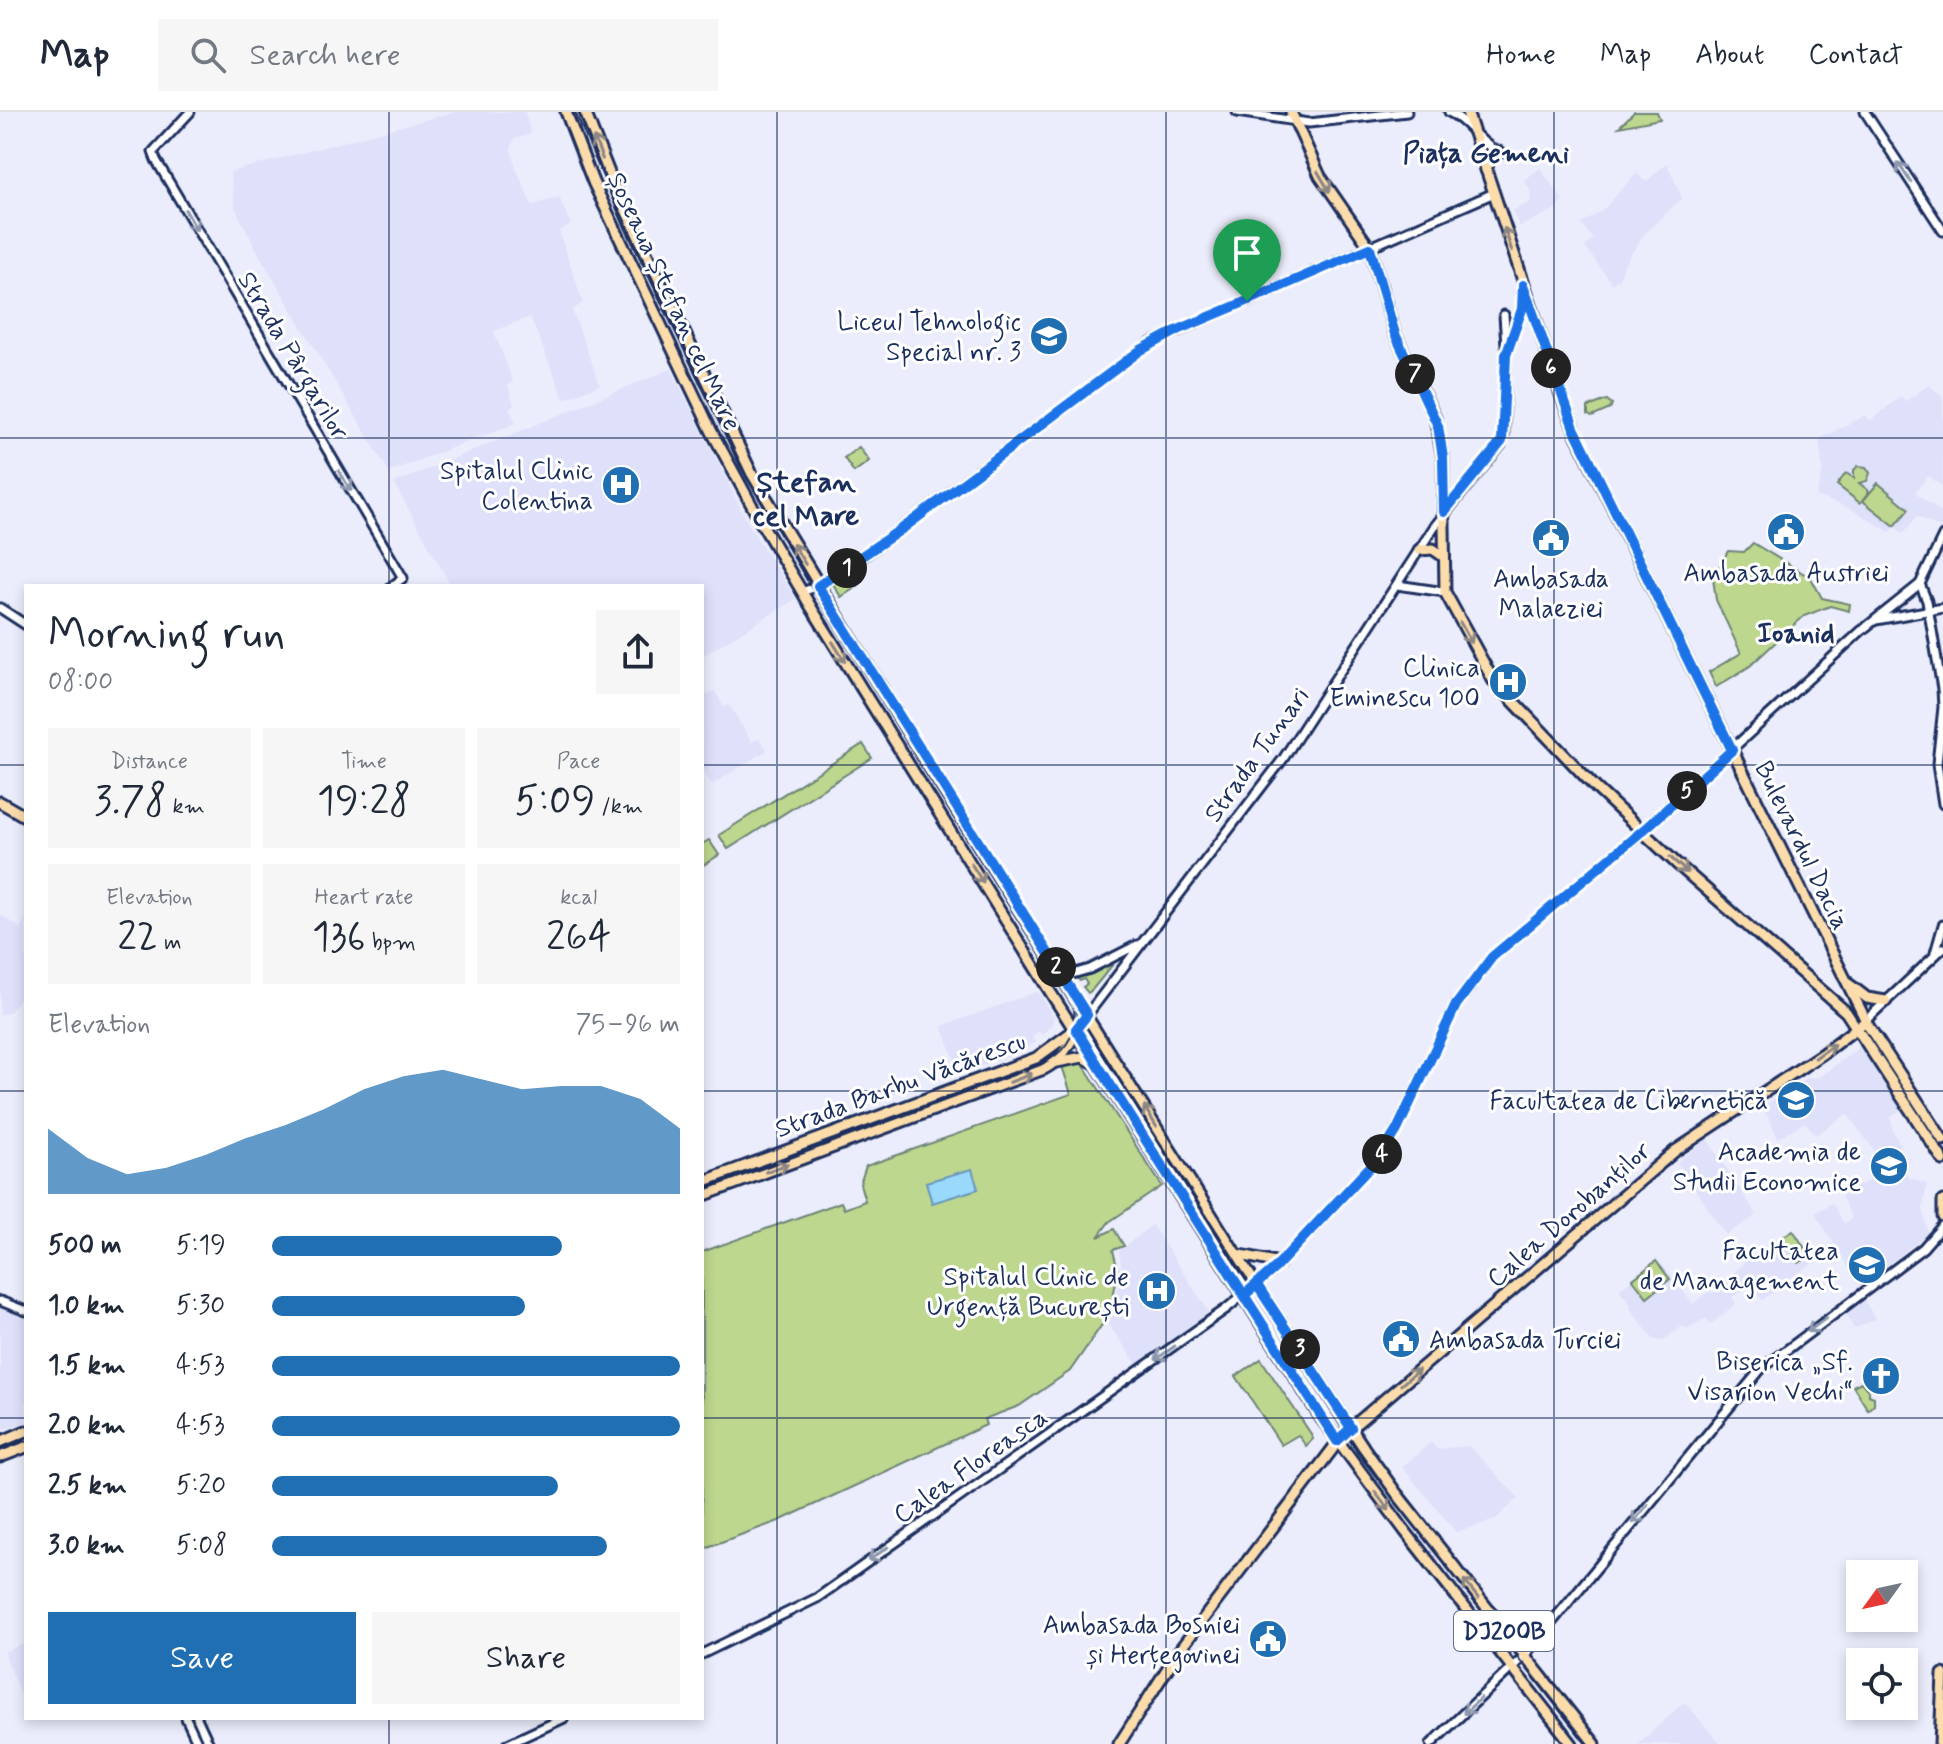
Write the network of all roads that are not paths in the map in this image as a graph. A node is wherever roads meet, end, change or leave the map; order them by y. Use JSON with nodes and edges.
{"nodes":[{"id":1,"x":566,"y":112,"type":"edge"},
{"id":2,"x":585,"y":112,"type":"edge"},
{"id":3,"x":1237,"y":112,"type":"edge"},
{"id":4,"x":1407,"y":112,"type":"edge"},
{"id":5,"x":1449,"y":112,"type":"edge"},
{"id":6,"x":1467,"y":112,"type":"edge"},
{"id":7,"x":1865,"y":112,"type":"edge"},
{"id":8,"x":188,"y":113,"type":"edge"},
{"id":9,"x":1292,"y":117,"type":"edge"},
{"id":10,"x":1474,"y":132,"type":"junction"},
{"id":11,"x":1499,"y":152,"type":"joint"},
{"id":12,"x":1486,"y":170,"type":"junction"},
{"id":13,"x":1494,"y":193,"type":"junction"},
{"id":14,"x":1943,"y":231,"type":"edge"},
{"id":15,"x":1370,"y":248,"type":"junction"},
{"id":16,"x":1523,"y":285,"type":"junction"},
{"id":17,"x":1504,"y":315,"type":"dead end"},
{"id":18,"x":1506,"y":355,"type":"junction"},
{"id":19,"x":1444,"y":512,"type":"junction"},
{"id":20,"x":1943,"y":536,"type":"edge"},
{"id":21,"x":1419,"y":550,"type":"junction"},
{"id":22,"x":1443,"y":556,"type":"junction"},
{"id":23,"x":395,"y":584,"type":"edge"},
{"id":24,"x":1920,"y":584,"type":"junction"},
{"id":25,"x":1397,"y":585,"type":"junction"},
{"id":26,"x":818,"y":586,"type":"junction"},
{"id":27,"x":802,"y":592,"type":"junction"},
{"id":28,"x":1445,"y":592,"type":"junction"},
{"id":29,"x":0,"y":608,"type":"edge"},
{"id":30,"x":1943,"y":608,"type":"edge"},
{"id":31,"x":1929,"y":610,"type":"junction"},
{"id":32,"x":1870,"y":623,"type":"junction"},
{"id":33,"x":24,"y":624,"type":"edge"},
{"id":34,"x":1732,"y":750,"type":"junction"},
{"id":35,"x":0,"y":802,"type":"edge"},
{"id":36,"x":1943,"y":804,"type":"edge"},
{"id":37,"x":24,"y":816,"type":"edge"},
{"id":38,"x":1642,"y":831,"type":"junction"},
{"id":39,"x":1943,"y":925,"type":"edge"},
{"id":40,"x":1142,"y":942,"type":"junction"},
{"id":41,"x":1943,"y":948,"type":"edge"},
{"id":42,"x":1934,"y":956,"type":"junction"},
{"id":43,"x":1843,"y":976,"type":"junction"},
{"id":44,"x":1062,"y":977,"type":"junction"},
{"id":45,"x":1044,"y":982,"type":"junction"},
{"id":46,"x":1886,"y":1001,"type":"junction"},
{"id":47,"x":1087,"y":1015,"type":"junction"},
{"id":48,"x":1861,"y":1024,"type":"junction"},
{"id":49,"x":1076,"y":1029,"type":"junction"},
{"id":50,"x":1054,"y":1063,"type":"junction"},
{"id":51,"x":1098,"y":1065,"type":"junction"},
{"id":52,"x":1943,"y":1140,"type":"edge"},
{"id":53,"x":1943,"y":1160,"type":"edge"},
{"id":54,"x":704,"y":1181,"type":"edge"},
{"id":55,"x":704,"y":1195,"type":"edge"},
{"id":56,"x":1943,"y":1201,"type":"edge"},
{"id":57,"x":1943,"y":1217,"type":"edge"},
{"id":58,"x":1943,"y":1225,"type":"edge"},
{"id":59,"x":1236,"y":1254,"type":"junction"},
{"id":60,"x":1280,"y":1263,"type":"junction"},
{"id":61,"x":1251,"y":1290,"type":"junction"},
{"id":62,"x":0,"y":1301,"type":"edge"},
{"id":63,"x":24,"y":1310,"type":"edge"},
{"id":64,"x":1351,"y":1428,"type":"junction"},
{"id":65,"x":24,"y":1432,"type":"edge"},
{"id":66,"x":1337,"y":1441,"type":"junction"},
{"id":67,"x":0,"y":1442,"type":"edge"},
{"id":68,"x":24,"y":1448,"type":"edge"},
{"id":69,"x":0,"y":1457,"type":"edge"},
{"id":70,"x":704,"y":1653,"type":"edge"},
{"id":71,"x":1524,"y":1656,"type":"junction"},
{"id":72,"x":1512,"y":1668,"type":"junction"},
{"id":73,"x":1943,"y":1674,"type":"edge"},
{"id":74,"x":187,"y":1720,"type":"edge"},
{"id":75,"x":198,"y":1720,"type":"edge"},
{"id":76,"x":560,"y":1720,"type":"edge"},
{"id":77,"x":198,"y":1744,"type":"edge"},
{"id":78,"x":209,"y":1744,"type":"edge"},
{"id":79,"x":508,"y":1744,"type":"edge"},
{"id":80,"x":1119,"y":1744,"type":"edge"},
{"id":81,"x":1431,"y":1744,"type":"edge"},
{"id":82,"x":1572,"y":1744,"type":"edge"},
{"id":83,"x":1595,"y":1744,"type":"edge"},
{"id":84,"x":1940,"y":1744,"type":"edge"}],
"edges":[{"from":1,"to":27,"type":"main road","name":"Șoseaua Ștefan cel Mare"},
{"from":26,"to":2,"type":"main road","name":"Șoseaua Ștefan cel Mare","one_way":true},
{"from":3,"to":9,"type":"street"},
{"from":4,"to":9,"type":"street"},
{"from":5,"to":10,"type":"street"},
{"from":6,"to":10,"type":"main road","name":"Bulevardul Dacia"},
{"from":14,"to":7,"type":"street","one_way":true},
{"from":8,"to":23,"type":"street","name":"Strada Pârgarilor","one_way":true},
{"from":9,"to":15,"type":"main road","one_way":true},
{"from":10,"to":11,"type":"street"},
{"from":10,"to":12,"type":"main road","name":"Bulevardul Dacia"},
{"from":11,"to":12,"type":"main road"},
{"from":12,"to":13,"type":"main road","name":"Bulevardul Dacia"},
{"from":13,"to":15,"type":"street"},
{"from":16,"to":13,"type":"main road","name":"Bulevardul Dacia","one_way":true},
{"from":15,"to":19,"type":"main road"},
{"from":15,"to":26,"type":"street"},
{"from":16,"to":18,"type":"street"},
{"from":16,"to":34,"type":"main road","name":"Bulevardul Dacia"},
{"from":17,"to":18,"type":"street"},
{"from":18,"to":19,"type":"street","name":"Strada Tunari"},
{"from":19,"to":21,"type":"street","name":"Strada Tunari"},
{"from":19,"to":22,"type":"main road"},
{"from":20,"to":24,"type":"street"},
{"from":21,"to":22,"type":"main road"},
{"from":21,"to":25,"type":"street","name":"Strada Tunari"},
{"from":22,"to":28,"type":"main road"},
{"from":24,"to":31,"type":"street"},
{"from":24,"to":32,"type":"street","name":"Calea Floreasca"},
{"from":25,"to":28,"type":"street"},
{"from":25,"to":40,"type":"street","name":"Strada Tunari"},
{"from":26,"to":27,"type":"street"},
{"from":26,"to":44,"type":"main road","name":"Șoseaua Ștefan cel Mare"},
{"from":27,"to":45,"type":"main road","name":"Șoseaua Ștefan cel Mare","one_way":true},
{"from":28,"to":38,"type":"main road","one_way":true},
{"from":29,"to":33,"type":"street"},
{"from":30,"to":31,"type":"street"},
{"from":31,"to":32,"type":"street"},
{"from":31,"to":36,"type":"street"},
{"from":32,"to":34,"type":"street","name":"Calea Floreasca"},
{"from":34,"to":38,"type":"street","name":"Calea Floreasca"},
{"from":34,"to":43,"type":"main road","name":"Bulevardul Dacia"},
{"from":35,"to":37,"type":"main road"},
{"from":38,"to":48,"type":"main road","one_way":true},
{"from":38,"to":60,"type":"street","name":"Calea Floreasca"},
{"from":39,"to":42,"type":"street"},
{"from":40,"to":44,"type":"street","name":"Strada Tunari"},
{"from":40,"to":47,"type":"street","name":"Strada Tunari"},
{"from":41,"to":42,"type":"street","name":"Calea Dorobanților"},
{"from":42,"to":46,"type":"street","name":"Calea Dorobanților"},
{"from":43,"to":46,"type":"main road"},
{"from":43,"to":48,"type":"main road","name":"Bulevardul Dacia"},
{"from":44,"to":45,"type":"street","name":"Strada Tunari"},
{"from":44,"to":47,"type":"main road","name":"Șoseaua Ștefan cel Mare"},
{"from":45,"to":49,"type":"main road","name":"Șoseaua Ștefan cel Mare"},
{"from":46,"to":48,"type":"street","name":"Calea Dorobanților"},
{"from":47,"to":49,"type":"main road","name":"Strada Tunari"},
{"from":59,"to":47,"type":"main road","name":"Șoseaua Ștefan cel Mare","one_way":true},
{"from":48,"to":52,"type":"main road","name":"Bulevardul Dacia"},
{"from":48,"to":53,"type":"main road","name":"Bulevardul Dacia"},
{"from":64,"to":48,"type":"main road","name":"Calea Dorobanților","one_way":true},
{"from":49,"to":50,"type":"main road","name":"Strada Barbu Văcărescu"},
{"from":49,"to":51,"type":"main road","name":"Șoseaua Ștefan cel Mare"},
{"from":49,"to":54,"type":"main road","name":"Strada Barbu Văcărescu"},
{"from":50,"to":51,"type":"main road"},
{"from":55,"to":50,"type":"main road","name":"Strada Barbu Văcărescu","one_way":true},
{"from":51,"to":61,"type":"main road","name":"Șoseaua Ștefan cel Mare"},
{"from":56,"to":57,"type":"main road"},
{"from":58,"to":71,"type":"street","one_way":true},
{"from":59,"to":60,"type":"main road"},
{"from":59,"to":61,"type":"main road","name":"Șoseaua Ștefan cel Mare"},
{"from":60,"to":61,"type":"street","name":"Calea Floreasca"},
{"from":61,"to":64,"type":"main road","name":"Șoseaua Ștefan cel Mare"},
{"from":61,"to":66,"type":"main road","name":"Șoseaua Ștefan cel Mare"},
{"from":61,"to":70,"type":"street","name":"Calea Floreasca","one_way":true},
{"from":62,"to":63,"type":"street"},
{"from":64,"to":66,"type":"main road","name":"Calea Dorobanților"},
{"from":71,"to":64,"type":"main road","number":"DJ200B","one_way":true},
{"from":65,"to":67,"type":"main road"},
{"from":66,"to":72,"type":"main road","number":"DJ200B","one_way":true},
{"from":66,"to":80,"type":"main road"},
{"from":68,"to":69,"type":"main road"},
{"from":71,"to":72,"type":"street"},
{"from":71,"to":83,"type":"main road","number":"DJ200B"},
{"from":72,"to":81,"type":"street","one_way":true},
{"from":72,"to":82,"type":"main road","number":"DJ200B"},
{"from":73,"to":84,"type":"main road"},
{"from":74,"to":77,"type":"street"},
{"from":75,"to":78,"type":"street"},
{"from":76,"to":79,"type":"street"}]}
